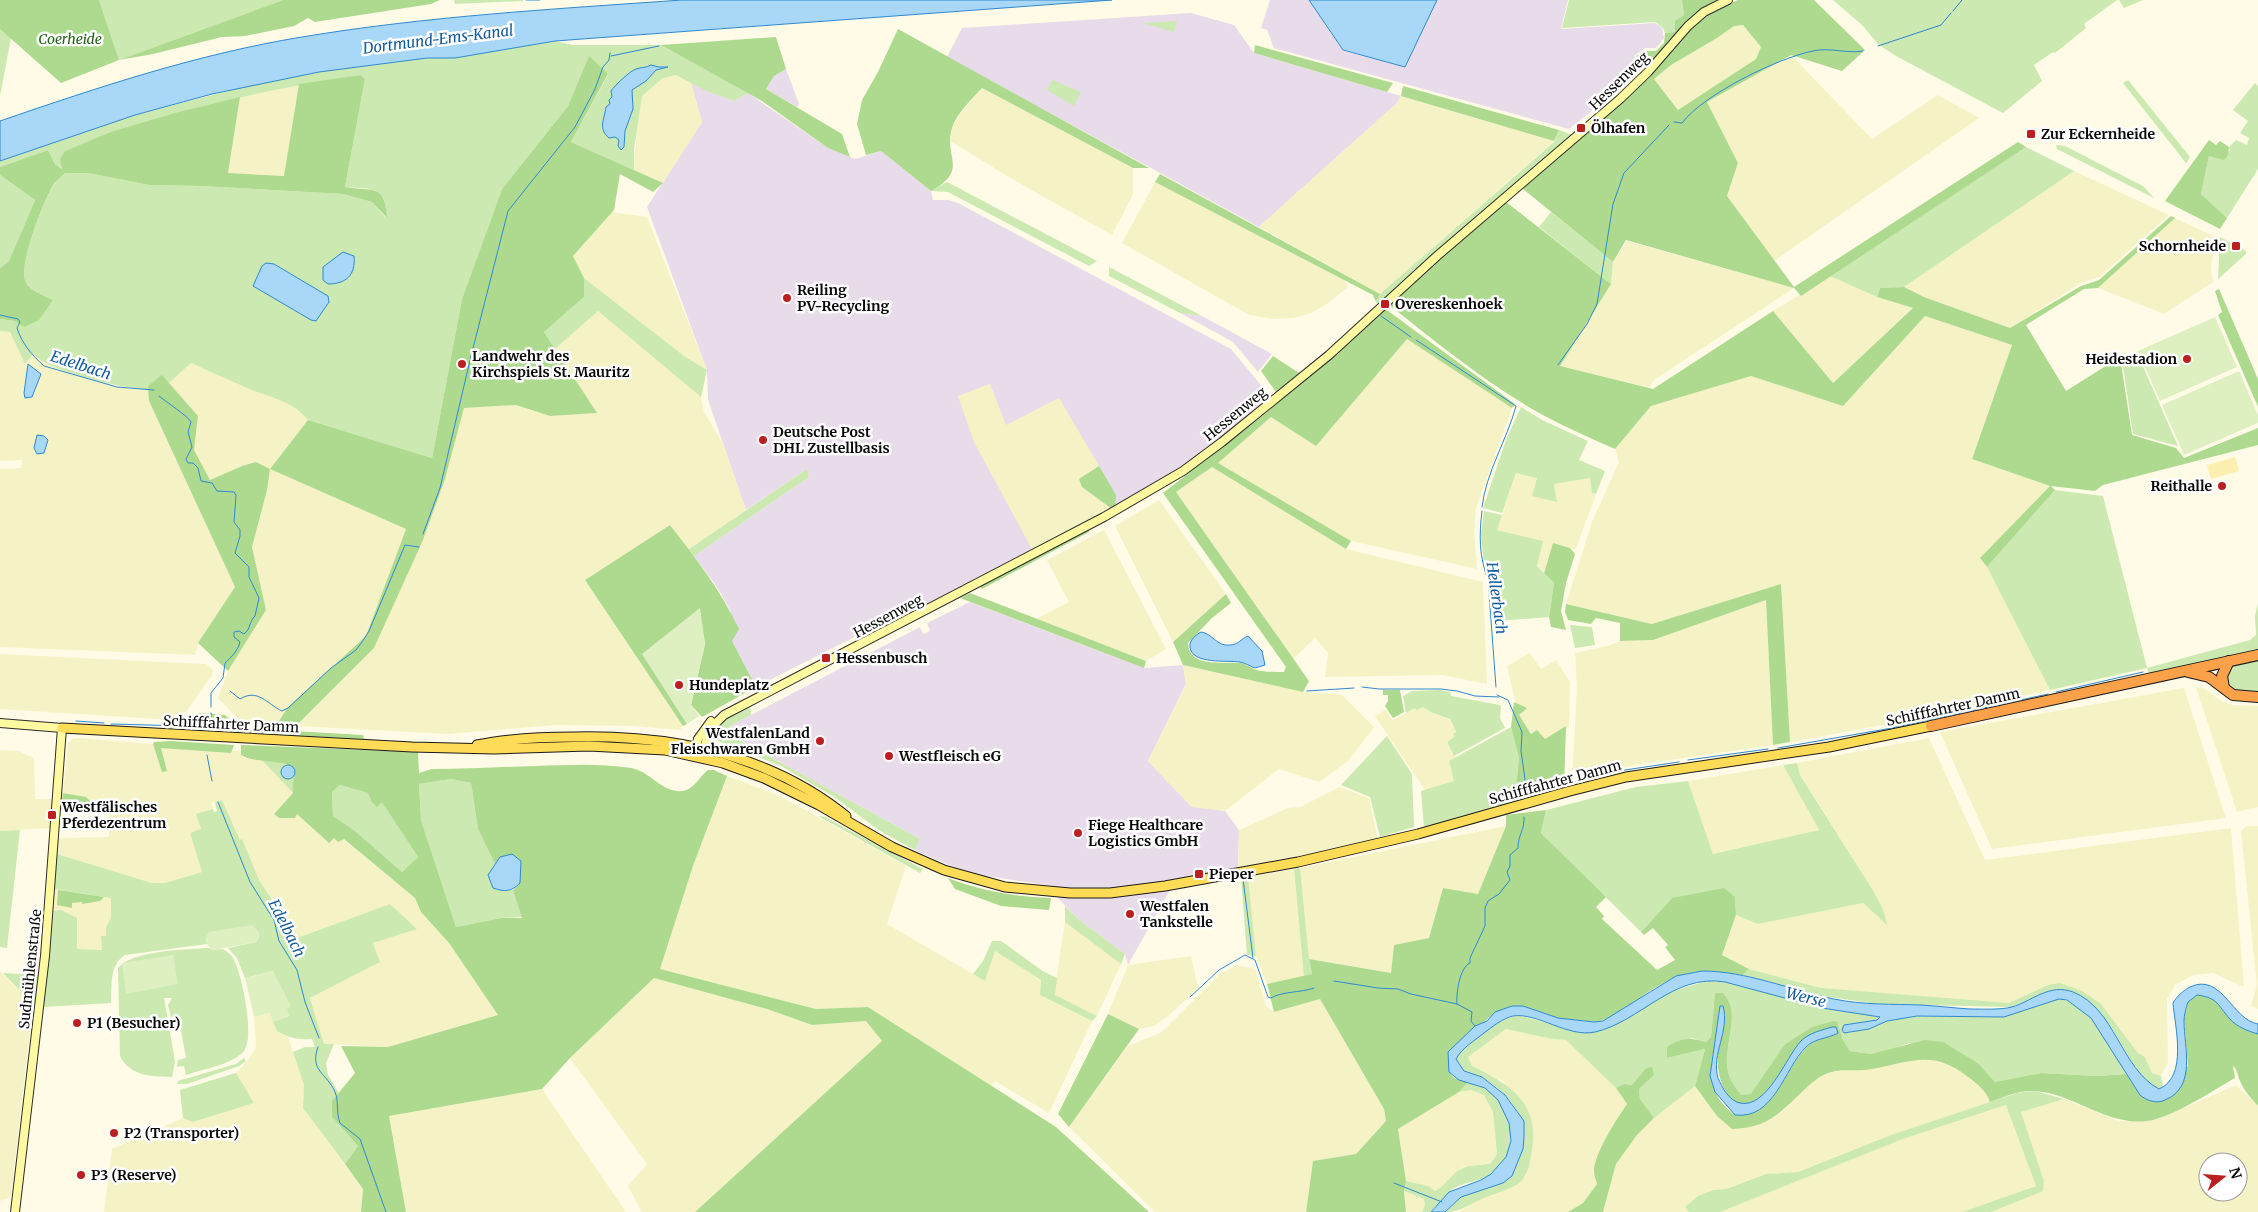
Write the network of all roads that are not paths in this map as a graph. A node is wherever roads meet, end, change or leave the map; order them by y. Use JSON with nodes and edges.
{"nodes":[{"id":1,"x":1728,"y":0,"type":"edge"},
{"id":2,"x":2258,"y":655,"type":"edge"},
{"id":3,"x":2229,"y":661,"type":"junction"},
{"id":4,"x":2182,"y":672,"type":"junction"},
{"id":5,"x":2224,"y":688,"type":"junction"},
{"id":6,"x":2258,"y":697,"type":"edge"},
{"id":7,"x":0,"y":723,"type":"edge"},
{"id":8,"x":1931,"y":726,"type":"joint"},
{"id":9,"x":62,"y":728,"type":"junction"},
{"id":10,"x":699,"y":752,"type":"junction"},
{"id":11,"x":15,"y":1212,"type":"edge"}],
"edges":[{"from":1,"to":10,"type":"street","name":"Hessenweg"},
{"from":2,"to":3,"type":"highway","name":"Schifffahrter Damm"},
{"from":3,"to":4,"type":"highway","name":"Schifffahrter Damm"},
{"from":3,"to":5,"type":"highway"},
{"from":4,"to":5,"type":"highway"},
{"from":4,"to":8,"type":"highway","name":"Schifffahrter Damm"},
{"from":5,"to":6,"type":"highway"},
{"from":7,"to":9,"type":"street","name":"Schifffahrter Damm"},
{"from":8,"to":10,"type":"main road","name":"Schifffahrter Damm"},
{"from":9,"to":10,"type":"main road","name":"Schifffahrter Damm"},
{"from":9,"to":11,"type":"street","name":"Sudmühlenstraße"}]}
